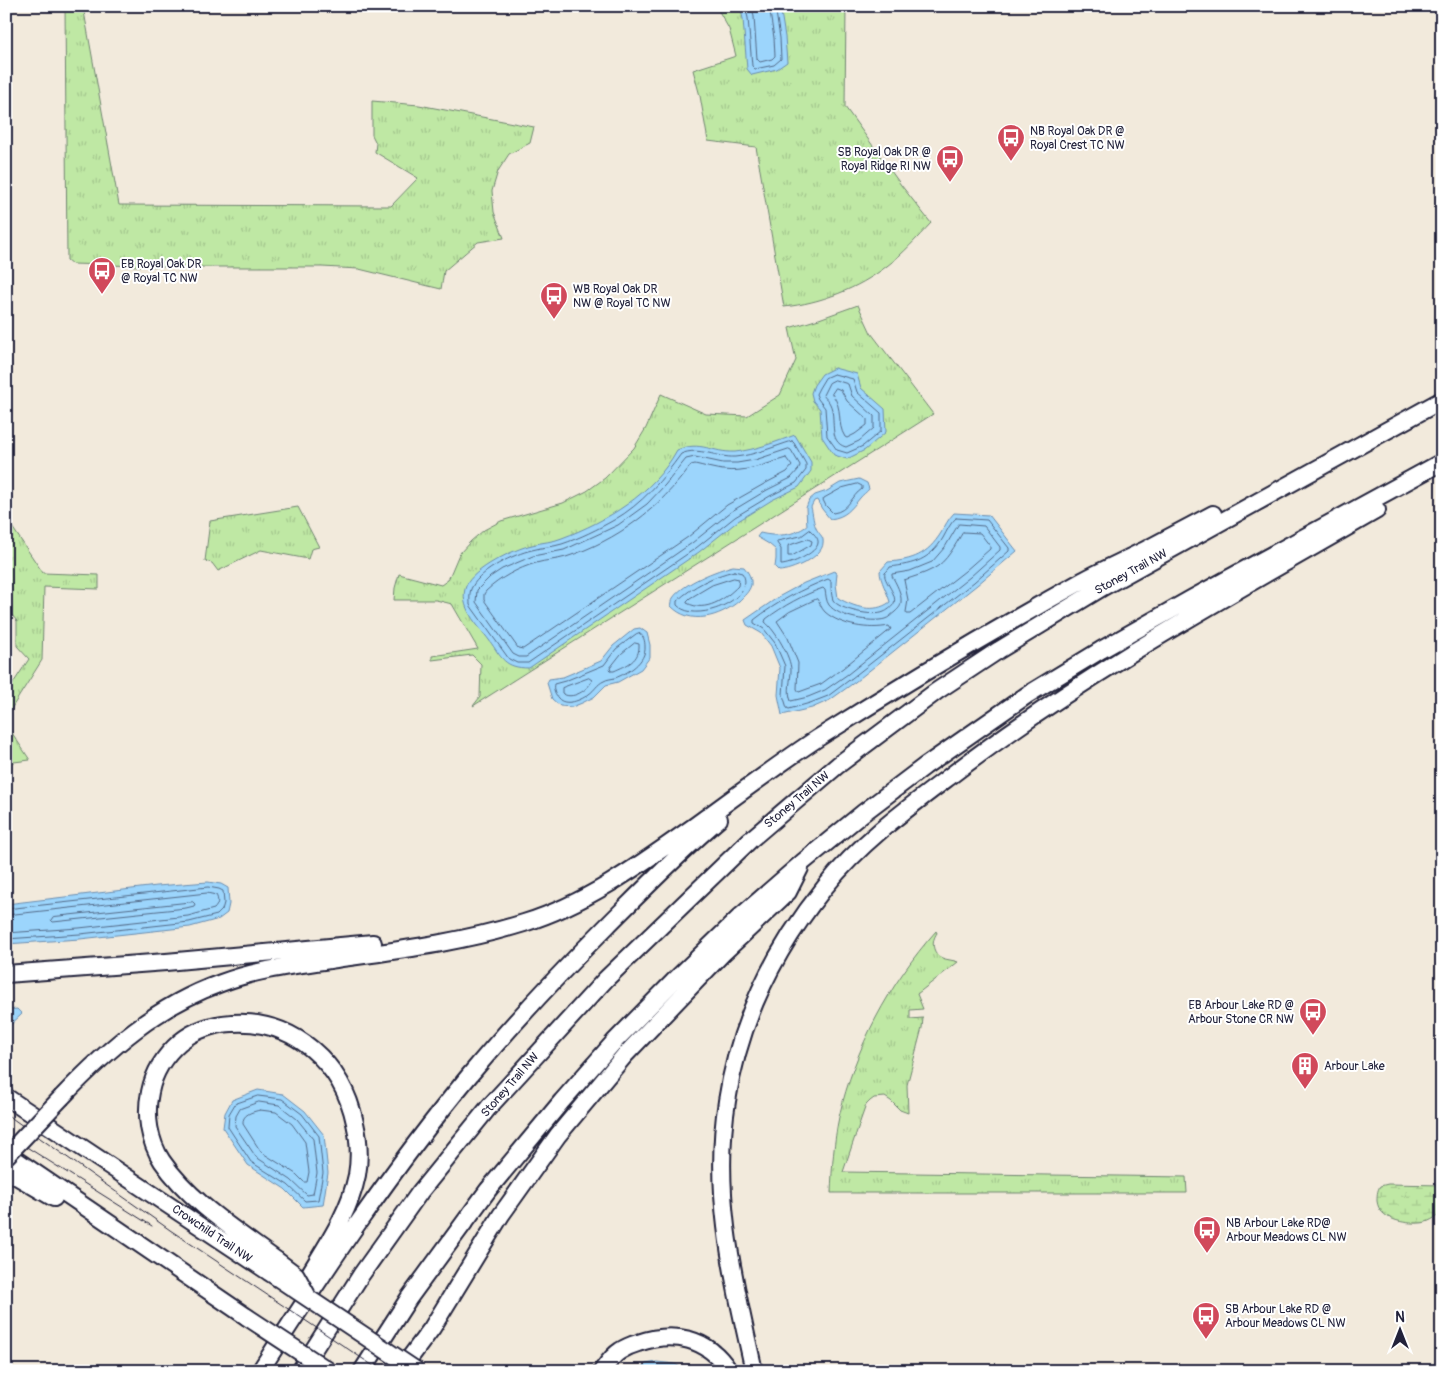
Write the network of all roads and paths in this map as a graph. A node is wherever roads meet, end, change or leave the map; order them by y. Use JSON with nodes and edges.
{"nodes":[{"id":1,"x":1442,"y":400,"type":"edge"},
{"id":2,"x":1390,"y":430,"type":"junction"},
{"id":3,"x":1442,"y":462,"type":"edge"},
{"id":4,"x":1400,"y":485,"type":"junction"},
{"id":5,"x":815,"y":740,"type":"junction"},
{"id":6,"x":803,"y":862,"type":"junction"},
{"id":7,"x":490,"y":932,"type":"junction"},
{"id":8,"x":6,"y":974,"type":"edge"},
{"id":9,"x":6,"y":1097,"type":"edge"},
{"id":10,"x":6,"y":1155,"type":"edge"},
{"id":11,"x":6,"y":1170,"type":"edge"},
{"id":12,"x":136,"y":1242,"type":"junction"},
{"id":13,"x":272,"y":1266,"type":"junction"},
{"id":14,"x":432,"y":1328,"type":"junction"},
{"id":15,"x":398,"y":1363,"type":"edge"},
{"id":16,"x":252,"y":1371,"type":"edge"},
{"id":17,"x":260,"y":1371,"type":"edge"},
{"id":18,"x":300,"y":1371,"type":"edge"},
{"id":19,"x":328,"y":1371,"type":"edge"},
{"id":20,"x":362,"y":1371,"type":"edge"},
{"id":21,"x":410,"y":1371,"type":"edge"},
{"id":22,"x":417,"y":1371,"type":"edge"},
{"id":23,"x":430,"y":1371,"type":"edge"},
{"id":24,"x":602,"y":1371,"type":"edge"},
{"id":25,"x":729,"y":1371,"type":"edge"},
{"id":26,"x":754,"y":1371,"type":"edge"}],
"edges":[{"from":1,"to":2,"type":"highway","name":"Stoney Trail NW"},
{"from":2,"to":5,"type":"highway"},
{"from":2,"to":18,"type":"highway","name":"Stoney Trail NW"},
{"from":3,"to":4,"type":"highway"},
{"from":4,"to":6,"type":"highway"},
{"from":4,"to":26,"type":"highway"},
{"from":5,"to":7,"type":"highway"},
{"from":5,"to":17,"type":"highway"},
{"from":6,"to":14,"type":"highway"},
{"from":6,"to":20,"type":"highway"},
{"from":7,"to":8,"type":"highway"},
{"from":7,"to":10,"type":"highway","bridge":true},
{"from":9,"to":13,"type":"highway","name":"Crowchild Trail NW"},
{"from":10,"to":12,"type":"highway"},
{"from":11,"to":12,"type":"highway"},
{"from":12,"to":19,"type":"highway","bridge":true},
{"from":13,"to":15,"type":"highway","bridge":true},
{"from":13,"to":16,"type":"highway"},
{"from":14,"to":15,"type":"highway"},
{"from":14,"to":21,"type":"highway"},
{"from":15,"to":22,"type":"highway","bridge":true},
{"from":15,"to":23,"type":"highway","bridge":true},
{"from":24,"to":25,"type":"highway"}]}
